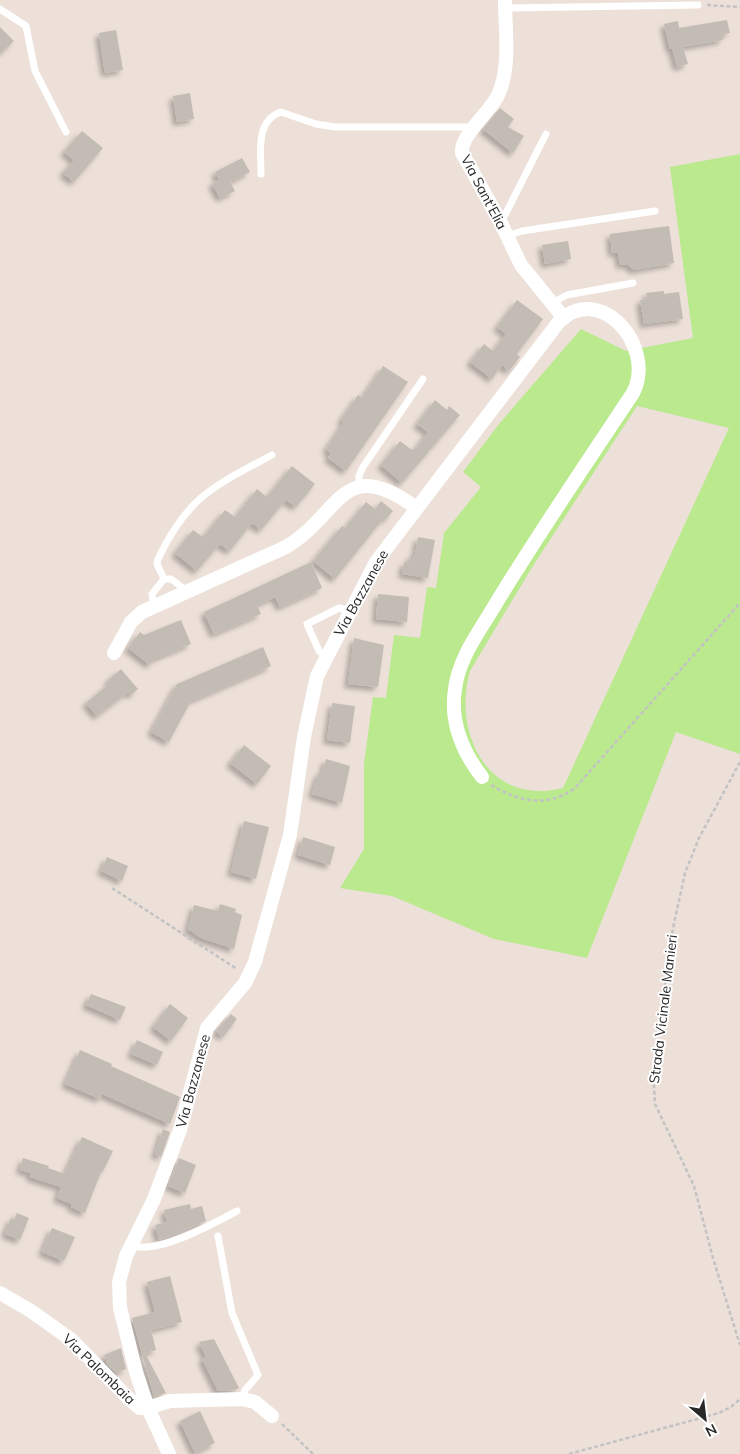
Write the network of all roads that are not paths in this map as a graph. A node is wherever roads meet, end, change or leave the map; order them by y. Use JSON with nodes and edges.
{"nodes":[{"id":1,"x":505,"y":4,"type":"edge"},
{"id":2,"x":698,"y":5,"type":"road end"},
{"id":3,"x":0,"y":9,"type":"edge"},
{"id":4,"x":472,"y":130,"type":"junction"},
{"id":5,"x":66,"y":132,"type":"dead end"},
{"id":6,"x":546,"y":134,"type":"dead end"},
{"id":7,"x":261,"y":174,"type":"dead end"},
{"id":8,"x":655,"y":211,"type":"dead end"},
{"id":9,"x":499,"y":219,"type":"junction"},
{"id":10,"x":507,"y":236,"type":"junction"},
{"id":11,"x":634,"y":283,"type":"dead end"},
{"id":12,"x":552,"y":303,"type":"junction"},
{"id":13,"x":564,"y":318,"type":"junction"},
{"id":14,"x":423,"y":379,"type":"dead end"},
{"id":15,"x":272,"y":454,"type":"dead end"},
{"id":16,"x":359,"y":487,"type":"junction"},
{"id":17,"x":416,"y":508,"type":"junction"},
{"id":18,"x":164,"y":579,"type":"junction"},
{"id":19,"x":188,"y":592,"type":"junction"},
{"id":20,"x":158,"y":605,"type":"junction"},
{"id":21,"x":350,"y":611,"type":"junction"},
{"id":22,"x":114,"y":653,"type":"dead end"},
{"id":23,"x":326,"y":657,"type":"junction"},
{"id":24,"x":482,"y":776,"type":"road end"},
{"id":25,"x":237,"y":1211,"type":"dead end"},
{"id":26,"x":218,"y":1236,"type":"dead end"},
{"id":27,"x":132,"y":1245,"type":"junction"},
{"id":28,"x":0,"y":1293,"type":"edge"},
{"id":29,"x":242,"y":1399,"type":"junction"},
{"id":30,"x":148,"y":1408,"type":"junction"},
{"id":31,"x":272,"y":1416,"type":"road end"},
{"id":32,"x":169,"y":1454,"type":"edge"}],
"edges":[{"from":1,"to":2,"type":"lane"},
{"from":1,"to":4,"type":"street","name":"Via Sant'Elia"},
{"from":3,"to":5,"type":"lane"},
{"from":4,"to":7,"type":"lane"},
{"from":4,"to":9,"type":"street","name":"Via Sant'Elia"},
{"from":6,"to":9,"type":"lane"},
{"from":8,"to":10,"type":"lane"},
{"from":9,"to":10,"type":"street","name":"Via Sant'Elia"},
{"from":10,"to":12,"type":"street","name":"Via Sant'Elia"},
{"from":11,"to":12,"type":"lane"},
{"from":12,"to":13,"type":"street","name":"Via Sant'Elia"},
{"from":13,"to":17,"type":"street","name":"Via Bazzanese"},
{"from":13,"to":24,"type":"street"},
{"from":14,"to":16,"type":"lane"},
{"from":15,"to":18,"type":"lane"},
{"from":16,"to":17,"type":"street"},
{"from":16,"to":19,"type":"street"},
{"from":17,"to":21,"type":"street","name":"Via Bazzanese"},
{"from":18,"to":19,"type":"lane"},
{"from":18,"to":20,"type":"lane"},
{"from":19,"to":20,"type":"street"},
{"from":20,"to":22,"type":"street"},
{"from":21,"to":23,"type":"street","name":"Via Bazzanese"},
{"from":21,"to":23,"type":"lane"},
{"from":23,"to":27,"type":"street","name":"Via Bazzanese"},
{"from":25,"to":27,"type":"lane"},
{"from":26,"to":29,"type":"lane"},
{"from":27,"to":30,"type":"street","name":"Via Bazzanese"},
{"from":28,"to":30,"type":"street","name":"Via Palombaia"},
{"from":29,"to":30,"type":"street"},
{"from":29,"to":31,"type":"street"},
{"from":30,"to":32,"type":"street","name":"Via Bazzanese"}]}
